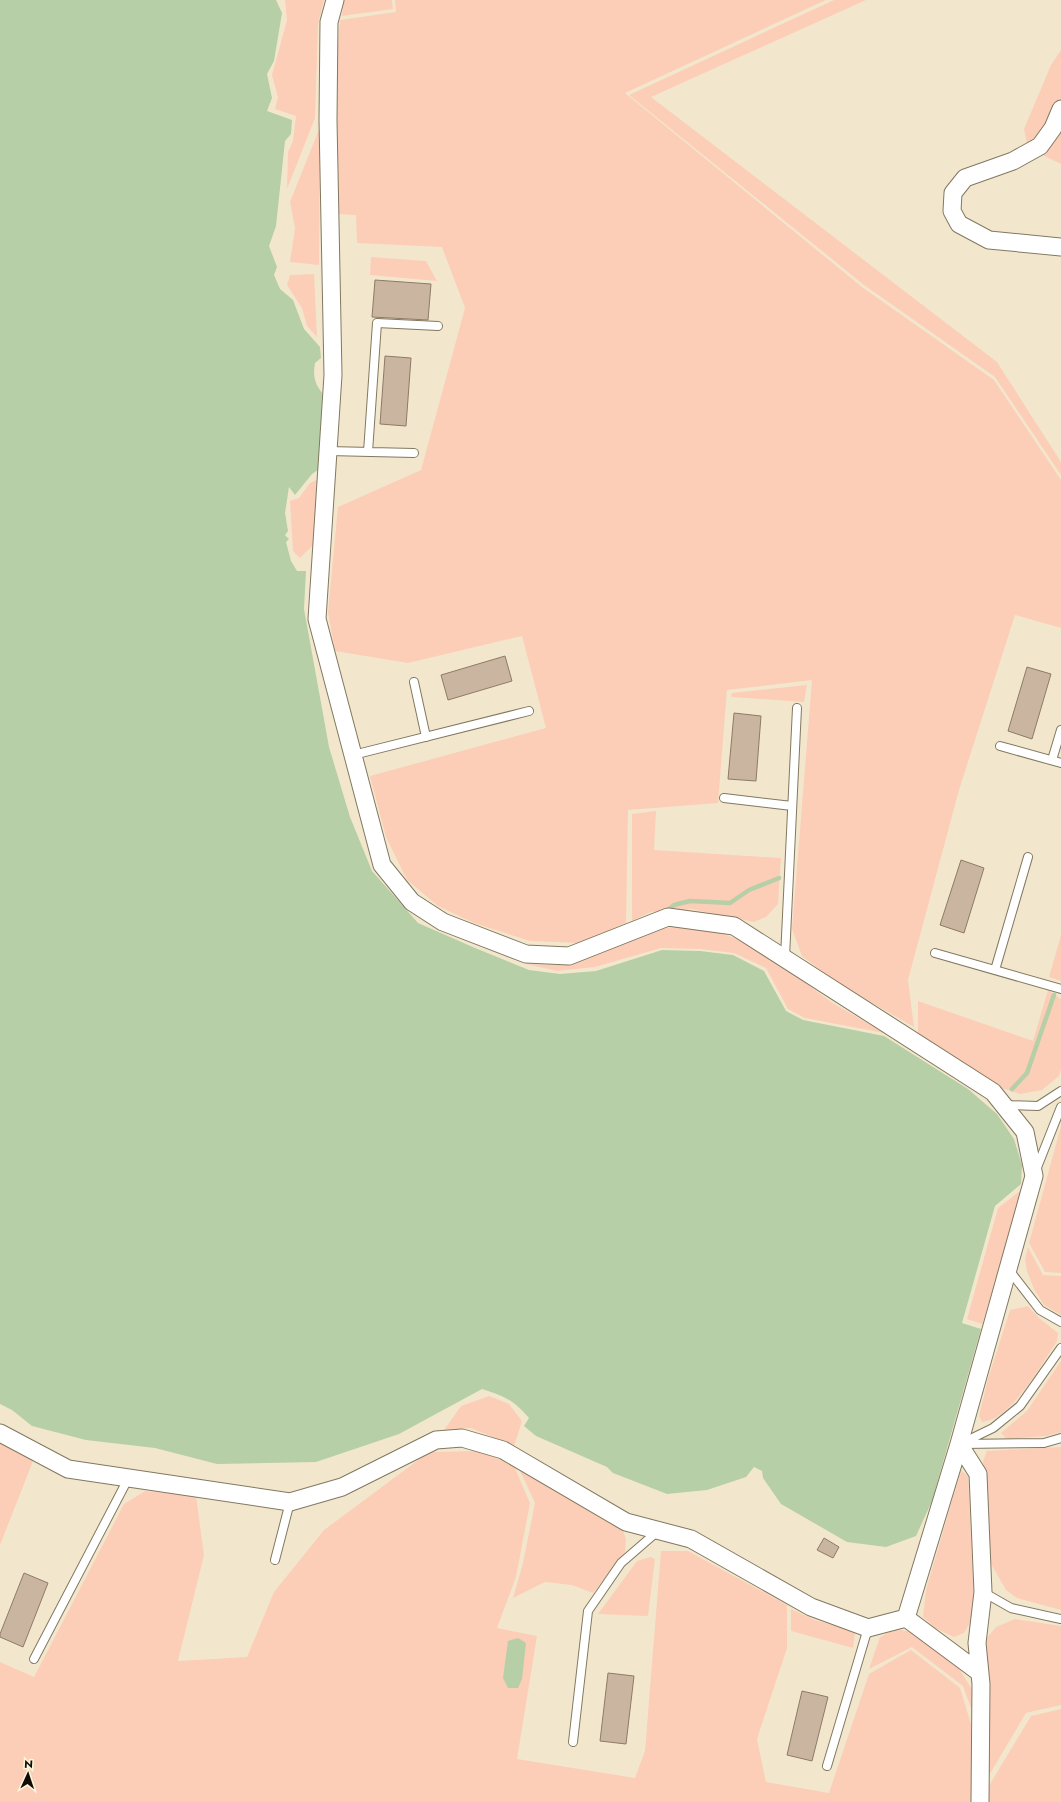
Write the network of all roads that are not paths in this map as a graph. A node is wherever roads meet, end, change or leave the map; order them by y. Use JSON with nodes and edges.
{"nodes":[{"id":1,"x":335,"y":0,"type":"edge"},
{"id":2,"x":1061,"y":109,"type":"edge"},
{"id":3,"x":1061,"y":247,"type":"edge"},
{"id":4,"x":438,"y":326,"type":"dead end"},
{"id":5,"x":328,"y":451,"type":"junction"},
{"id":6,"x":368,"y":452,"type":"junction"},
{"id":7,"x":414,"y":453,"type":"dead end"},
{"id":8,"x":414,"y":682,"type":"dead end"},
{"id":9,"x":797,"y":708,"type":"dead end"},
{"id":10,"x":529,"y":710,"type":"dead end"},
{"id":11,"x":1061,"y":730,"type":"edge"},
{"id":12,"x":426,"y":737,"type":"junction"},
{"id":13,"x":1000,"y":746,"type":"dead end"},
{"id":14,"x":353,"y":756,"type":"junction"},
{"id":15,"x":1052,"y":760,"type":"junction"},
{"id":16,"x":1061,"y":763,"type":"edge"},
{"id":17,"x":724,"y":798,"type":"dead end"},
{"id":18,"x":792,"y":806,"type":"junction"},
{"id":19,"x":1028,"y":858,"type":"dead end"},
{"id":20,"x":935,"y":953,"type":"dead end"},
{"id":21,"x":785,"y":958,"type":"junction"},
{"id":22,"x":994,"y":970,"type":"junction"},
{"id":23,"x":1061,"y":989,"type":"edge"},
{"id":24,"x":1061,"y":1091,"type":"edge"},
{"id":25,"x":1003,"y":1105,"type":"junction"},
{"id":26,"x":1061,"y":1107,"type":"edge"},
{"id":27,"x":1034,"y":1176,"type":"junction"},
{"id":28,"x":1008,"y":1269,"type":"junction"},
{"id":29,"x":1061,"y":1322,"type":"edge"},
{"id":30,"x":1061,"y":1348,"type":"edge"},
{"id":31,"x":0,"y":1433,"type":"edge"},
{"id":32,"x":1061,"y":1438,"type":"edge"},
{"id":33,"x":959,"y":1444,"type":"junction"},
{"id":34,"x":129,"y":1477,"type":"junction"},
{"id":35,"x":290,"y":1502,"type":"junction"},
{"id":36,"x":659,"y":1530,"type":"junction"},
{"id":37,"x":275,"y":1560,"type":"dead end"},
{"id":38,"x":984,"y":1592,"type":"junction"},
{"id":39,"x":906,"y":1618,"type":"junction"},
{"id":40,"x":1061,"y":1619,"type":"edge"},
{"id":41,"x":868,"y":1628,"type":"junction"},
{"id":42,"x":34,"y":1659,"type":"dead end"},
{"id":43,"x":980,"y":1673,"type":"junction"},
{"id":44,"x":573,"y":1742,"type":"dead end"},
{"id":45,"x":827,"y":1766,"type":"dead end"},
{"id":46,"x":980,"y":1802,"type":"edge"}],
"edges":[{"from":1,"to":5,"type":"street"},
{"from":2,"to":3,"type":"street"},
{"from":4,"to":6,"type":"lane"},
{"from":5,"to":6,"type":"lane"},
{"from":5,"to":14,"type":"street"},
{"from":6,"to":7,"type":"lane"},
{"from":8,"to":12,"type":"lane"},
{"from":9,"to":18,"type":"lane"},
{"from":10,"to":12,"type":"lane"},
{"from":11,"to":15,"type":"lane"},
{"from":12,"to":14,"type":"lane"},
{"from":13,"to":15,"type":"lane"},
{"from":14,"to":21,"type":"street"},
{"from":15,"to":16,"type":"lane"},
{"from":17,"to":18,"type":"lane"},
{"from":18,"to":21,"type":"lane"},
{"from":19,"to":22,"type":"lane"},
{"from":20,"to":22,"type":"lane"},
{"from":21,"to":25,"type":"street"},
{"from":22,"to":23,"type":"lane"},
{"from":24,"to":25,"type":"lane"},
{"from":25,"to":27,"type":"street"},
{"from":26,"to":27,"type":"lane"},
{"from":27,"to":28,"type":"street"},
{"from":28,"to":29,"type":"lane"},
{"from":28,"to":33,"type":"street"},
{"from":30,"to":33,"type":"lane"},
{"from":31,"to":34,"type":"street"},
{"from":32,"to":33,"type":"lane"},
{"from":33,"to":38,"type":"street"},
{"from":33,"to":39,"type":"street"},
{"from":34,"to":35,"type":"street"},
{"from":34,"to":42,"type":"lane"},
{"from":35,"to":36,"type":"street"},
{"from":35,"to":37,"type":"lane"},
{"from":36,"to":41,"type":"street"},
{"from":36,"to":44,"type":"lane"},
{"from":38,"to":40,"type":"lane"},
{"from":38,"to":43,"type":"street"},
{"from":39,"to":41,"type":"street"},
{"from":39,"to":43,"type":"street"},
{"from":41,"to":45,"type":"lane"},
{"from":43,"to":46,"type":"street"}]}
